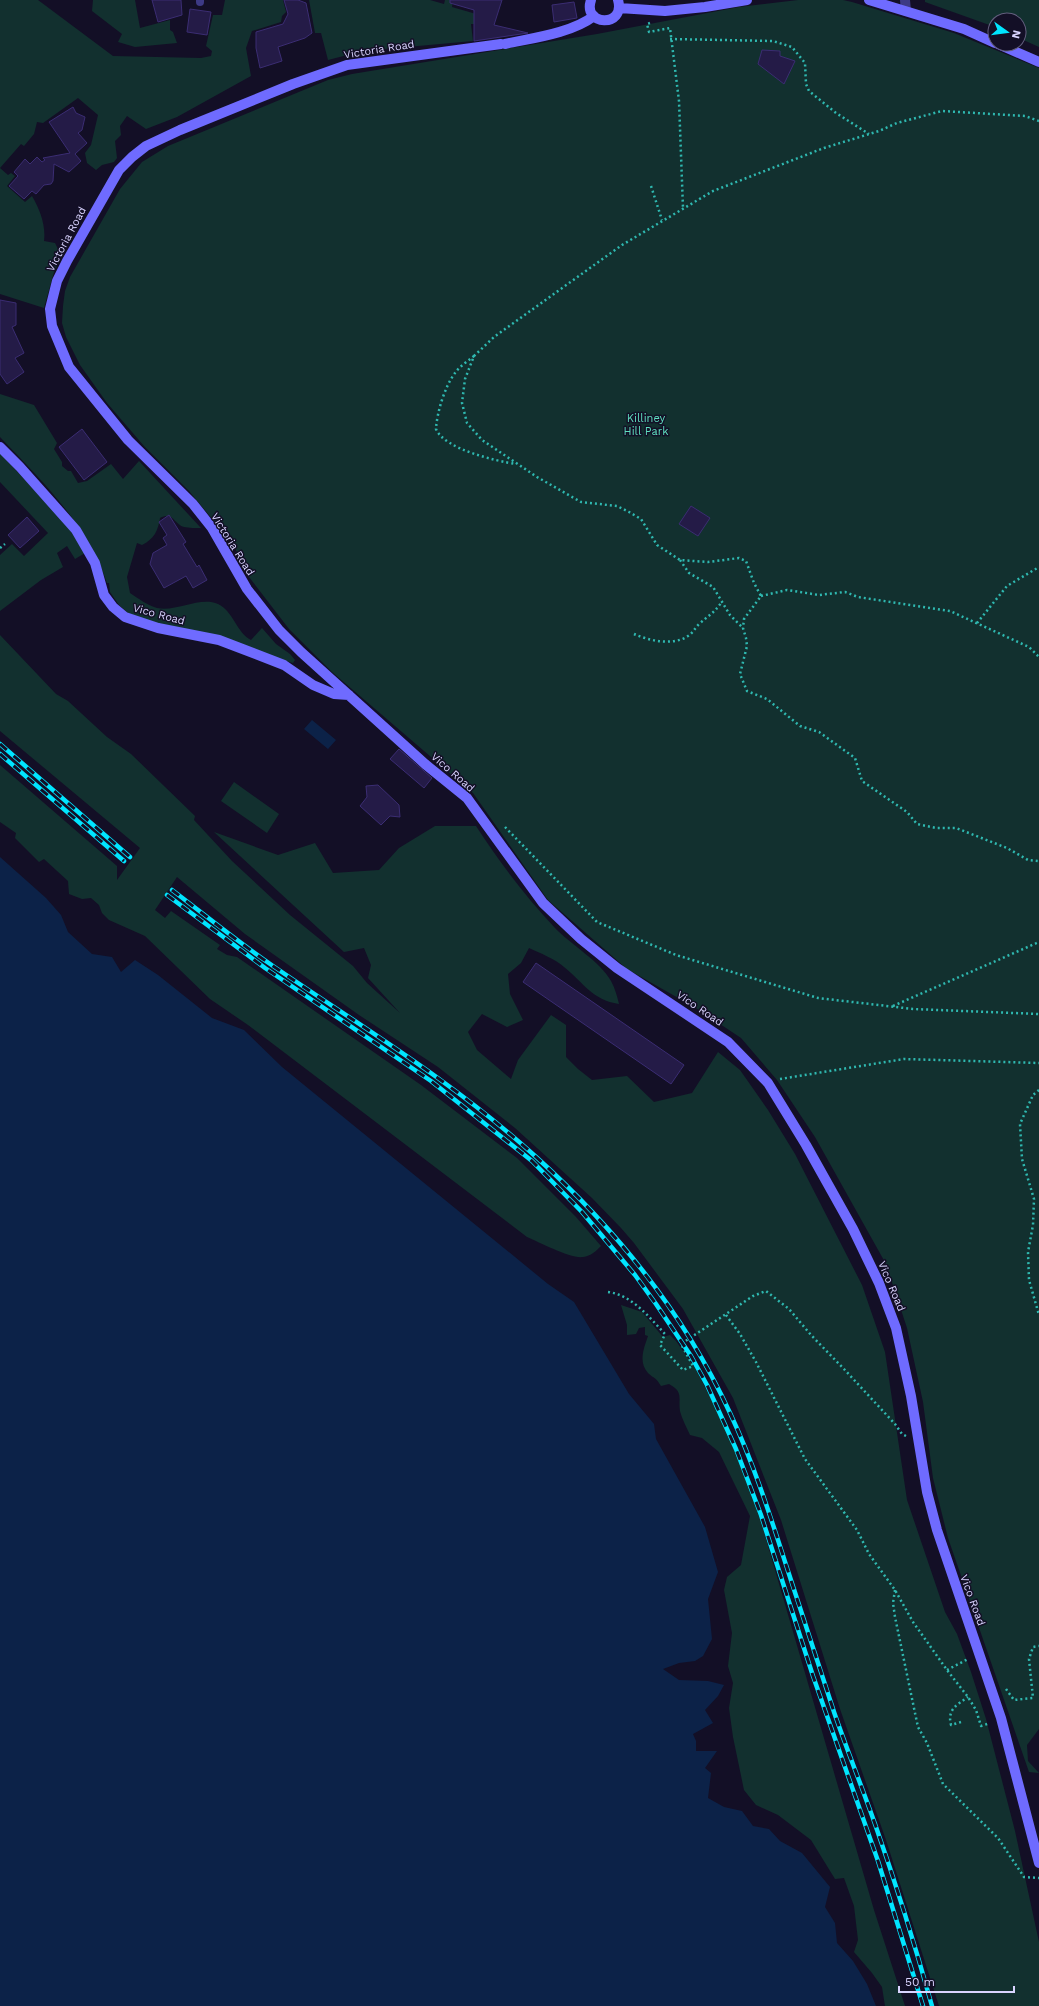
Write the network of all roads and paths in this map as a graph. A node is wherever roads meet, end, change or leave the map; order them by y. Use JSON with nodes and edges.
{"nodes":[{"id":1,"x":591,"y":0,"type":"edge"},
{"id":2,"x":747,"y":0,"type":"edge"},
{"id":3,"x":869,"y":0,"type":"edge"},
{"id":4,"x":905,"y":0,"type":"edge"},
{"id":5,"x":732,"y":1,"type":"edge"},
{"id":6,"x":619,"y":4,"type":"edge"},
{"id":7,"x":665,"y":11,"type":"junction"},
{"id":8,"x":906,"y":11,"type":"junction"},
{"id":9,"x":594,"y":16,"type":"junction"},
{"id":10,"x":670,"y":39,"type":"junction"},
{"id":11,"x":987,"y":39,"type":"edge"},
{"id":12,"x":1016,"y":52,"type":"edge"},
{"id":13,"x":1039,"y":62,"type":"edge"},
{"id":14,"x":1039,"y":121,"type":"edge"},
{"id":15,"x":869,"y":134,"type":"junction"},
{"id":16,"x":651,"y":186,"type":"dead end"},
{"id":17,"x":684,"y":208,"type":"junction"},
{"id":18,"x":662,"y":220,"type":"junction"},
{"id":19,"x":474,"y":356,"type":"junction"},
{"id":20,"x":0,"y":447,"type":"edge"},
{"id":21,"x":518,"y":465,"type":"junction"},
{"id":22,"x":5,"y":544,"type":"dead end"},
{"id":23,"x":0,"y":548,"type":"edge"},
{"id":24,"x":680,"y":560,"type":"junction"},
{"id":25,"x":1039,"y":567,"type":"edge"},
{"id":26,"x":761,"y":596,"type":"junction"},
{"id":27,"x":721,"y":603,"type":"junction"},
{"id":28,"x":977,"y":623,"type":"junction"},
{"id":29,"x":743,"y":628,"type":"junction"},
{"id":30,"x":634,"y":634,"type":"dead end"},
{"id":31,"x":1039,"y":657,"type":"edge"},
{"id":32,"x":350,"y":695,"type":"junction"},
{"id":33,"x":1039,"y":861,"type":"edge"},
{"id":34,"x":543,"y":867,"type":"dead end"},
{"id":35,"x":1039,"y":942,"type":"edge"},
{"id":36,"x":892,"y":1006,"type":"junction"},
{"id":37,"x":1039,"y":1014,"type":"edge"},
{"id":38,"x":1039,"y":1063,"type":"edge"},
{"id":39,"x":768,"y":1083,"type":"junction"},
{"id":40,"x":1039,"y":1090,"type":"edge"},
{"id":41,"x":608,"y":1292,"type":"dead end"},
{"id":42,"x":726,"y":1315,"type":"junction"},
{"id":43,"x":1039,"y":1315,"type":"edge"},
{"id":44,"x":918,"y":1442,"type":"junction"},
{"id":45,"x":895,"y":1590,"type":"junction"},
{"id":46,"x":1039,"y":1646,"type":"edge"},
{"id":47,"x":969,"y":1658,"type":"dead end"},
{"id":48,"x":947,"y":1670,"type":"junction"},
{"id":49,"x":1002,"y":1685,"type":"dead end"},
{"id":50,"x":968,"y":1697,"type":"junction"},
{"id":51,"x":1001,"y":1718,"type":"junction"},
{"id":52,"x":960,"y":1722,"type":"dead end"},
{"id":53,"x":1039,"y":1863,"type":"edge"},
{"id":54,"x":1039,"y":1878,"type":"edge"}],
"edges":[{"from":1,"to":9,"type":"main road"},
{"from":2,"to":5,"type":"main road"},
{"from":3,"to":8,"type":"main road"},
{"from":4,"to":8,"type":"street"},
{"from":5,"to":7,"type":"main road"},
{"from":6,"to":7,"type":"main road"},
{"from":6,"to":9,"type":"main road"},
{"from":7,"to":10,"type":"path"},
{"from":8,"to":11,"type":"main road"},
{"from":9,"to":32,"type":"main road","name":"Victoria Road"},
{"from":10,"to":15,"type":"path"},
{"from":10,"to":17,"type":"path"},
{"from":12,"to":13,"type":"main road"},
{"from":14,"to":15,"type":"path"},
{"from":15,"to":17,"type":"path"},
{"from":16,"to":18,"type":"path"},
{"from":17,"to":18,"type":"path"},
{"from":18,"to":19,"type":"path"},
{"from":19,"to":21,"type":"path"},
{"from":19,"to":21,"type":"path"},
{"from":20,"to":32,"type":"main road","name":"Vico Road"},
{"from":21,"to":24,"type":"path"},
{"from":22,"to":23,"type":"path"},
{"from":24,"to":26,"type":"path"},
{"from":24,"to":27,"type":"path"},
{"from":25,"to":28,"type":"path"},
{"from":26,"to":28,"type":"path"},
{"from":26,"to":29,"type":"path"},
{"from":27,"to":29,"type":"path"},
{"from":27,"to":30,"type":"path"},
{"from":28,"to":31,"type":"path"},
{"from":29,"to":33,"type":"path"},
{"from":32,"to":39,"type":"main road","name":"Vico Road"},
{"from":34,"to":36,"type":"path"},
{"from":35,"to":36,"type":"path"},
{"from":36,"to":37,"type":"path"},
{"from":38,"to":39,"type":"path"},
{"from":39,"to":44,"type":"main road","name":"Vico Road"},
{"from":40,"to":43,"type":"path"},
{"from":41,"to":42,"type":"path"},
{"from":42,"to":44,"type":"path"},
{"from":42,"to":45,"type":"path"},
{"from":44,"to":51,"type":"main road","name":"Vico Road"},
{"from":45,"to":48,"type":"path"},
{"from":45,"to":54,"type":"path"},
{"from":46,"to":49,"type":"path"},
{"from":47,"to":48,"type":"path"},
{"from":48,"to":50,"type":"path"},
{"from":50,"to":51,"type":"path"},
{"from":50,"to":52,"type":"path"},
{"from":51,"to":53,"type":"main road","name":"Vico Road"}]}
